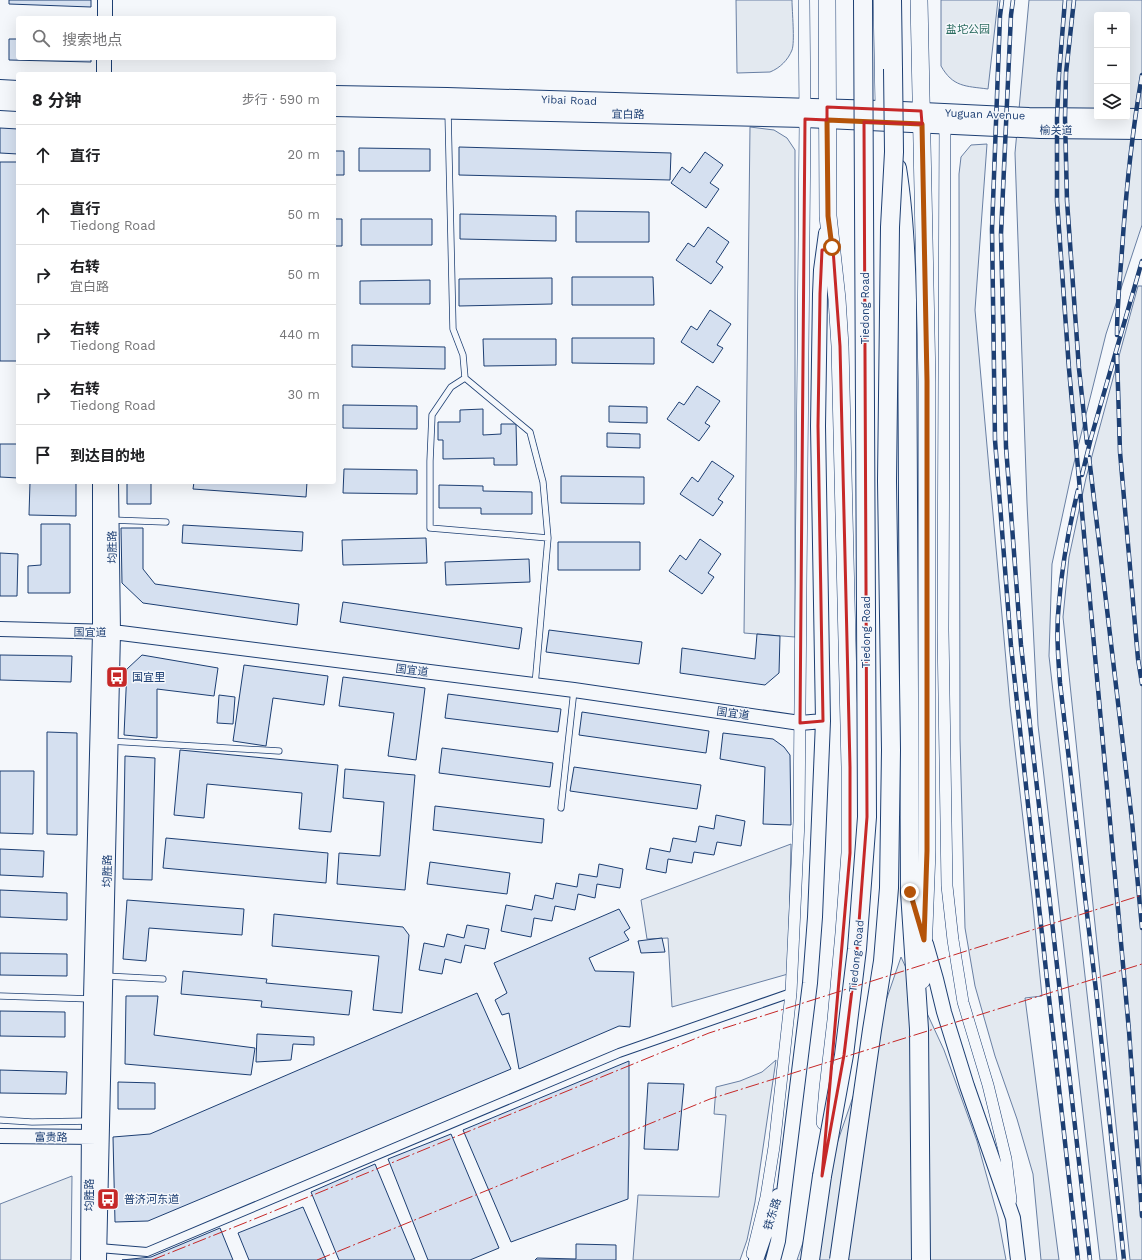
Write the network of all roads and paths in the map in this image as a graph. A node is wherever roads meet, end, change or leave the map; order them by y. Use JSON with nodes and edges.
{"nodes":[{"id":1,"x":105,"y":0,"type":"edge"},
{"id":2,"x":804,"y":0,"type":"edge"},
{"id":3,"x":827,"y":0,"type":"edge"},
{"id":4,"x":863,"y":0,"type":"edge"},
{"id":5,"x":879,"y":0,"type":"edge"},
{"id":6,"x":892,"y":0,"type":"edge"},
{"id":7,"x":919,"y":0,"type":"edge"},
{"id":8,"x":105,"y":16,"type":"edge"},
{"id":9,"x":104,"y":60,"type":"edge"},
{"id":10,"x":104,"y":72,"type":"edge"},
{"id":11,"x":0,"y":88,"type":"edge"},
{"id":12,"x":16,"y":88,"type":"edge"},
{"id":13,"x":336,"y":94,"type":"edge"},
{"id":14,"x":0,"y":102,"type":"edge"},
{"id":15,"x":16,"y":103,"type":"edge"},
{"id":16,"x":447,"y":103,"type":"junction"},
{"id":17,"x":336,"y":108,"type":"edge"},
{"id":18,"x":881,"y":109,"type":"junction"},
{"id":19,"x":804,"y":113,"type":"junction"},
{"id":20,"x":827,"y":114,"type":"junction"},
{"id":21,"x":1142,"y":117,"type":"edge"},
{"id":22,"x":922,"y":118,"type":"junction"},
{"id":23,"x":945,"y":119,"type":"junction"},
{"id":24,"x":1142,"y":130,"type":"edge"},
{"id":25,"x":894,"y":152,"type":"junction"},
{"id":26,"x":828,"y":216,"type":"junction"},
{"id":27,"x":464,"y":378,"type":"junction"},
{"id":28,"x":100,"y":484,"type":"edge"},
{"id":29,"x":111,"y":484,"type":"edge"},
{"id":30,"x":111,"y":520,"type":"junction"},
{"id":31,"x":166,"y":522,"type":"dead end"},
{"id":32,"x":548,"y":538,"type":"junction"},
{"id":33,"x":0,"y":629,"type":"edge"},
{"id":34,"x":106,"y":632,"type":"junction"},
{"id":35,"x":535,"y":685,"type":"junction"},
{"id":36,"x":574,"y":690,"type":"junction"},
{"id":37,"x":823,"y":721,"type":"junction"},
{"id":38,"x":800,"y":722,"type":"junction"},
{"id":39,"x":110,"y":741,"type":"junction"},
{"id":40,"x":279,"y":751,"type":"dead end"},
{"id":41,"x":561,"y":808,"type":"dead end"},
{"id":42,"x":910,"y":892,"type":"junction"},
{"id":43,"x":924,"y":940,"type":"junction"},
{"id":44,"x":105,"y":976,"type":"junction"},
{"id":45,"x":163,"y":979,"type":"dead end"},
{"id":46,"x":791,"y":992,"type":"junction"},
{"id":47,"x":0,"y":996,"type":"edge"},
{"id":48,"x":97,"y":999,"type":"junction"},
{"id":49,"x":919,"y":1028,"type":"junction"},
{"id":50,"x":0,"y":1120,"type":"edge"},
{"id":51,"x":95,"y":1122,"type":"junction"},
{"id":52,"x":0,"y":1136,"type":"edge"},
{"id":53,"x":95,"y":1137,"type":"junction"},
{"id":54,"x":787,"y":1167,"type":"junction"},
{"id":55,"x":822,"y":1176,"type":"junction"},
{"id":56,"x":1013,"y":1218,"type":"junction"},
{"id":57,"x":99,"y":1254,"type":"edge"},
{"id":58,"x":88,"y":1260,"type":"edge"},
{"id":59,"x":751,"y":1260,"type":"edge"},
{"id":60,"x":756,"y":1260,"type":"edge"},
{"id":61,"x":773,"y":1260,"type":"edge"},
{"id":62,"x":810,"y":1260,"type":"edge"},
{"id":63,"x":839,"y":1260,"type":"edge"},
{"id":64,"x":921,"y":1260,"type":"edge"},
{"id":65,"x":1018,"y":1260,"type":"edge"}],
"edges":[{"from":1,"to":8,"type":"street"},
{"from":2,"to":19,"type":"street"},
{"from":3,"to":20,"type":"main road"},
{"from":4,"to":55,"type":"highway","name":"Tiedong Road","bridge":true},
{"from":5,"to":18,"type":"street"},
{"from":6,"to":25,"type":"highway","name":"Tiedong Road","bridge":true},
{"from":7,"to":22,"type":"main road"},
{"from":9,"to":10,"type":"street"},
{"from":11,"to":12,"type":"main road"},
{"from":13,"to":16,"type":"main road","name":"Yibai Road"},
{"from":14,"to":15,"type":"main road"},
{"from":16,"to":17,"type":"main road"},
{"from":16,"to":19,"type":"main road","name":"Yibai Road"},
{"from":16,"to":27,"type":"lane"},
{"from":18,"to":20,"type":"main road"},
{"from":18,"to":22,"type":"main road"},
{"from":19,"to":20,"type":"main road","name":"Yibai Road"},
{"from":19,"to":38,"type":"street"},
{"from":20,"to":22,"type":"main road"},
{"from":20,"to":26,"type":"main road"},
{"from":21,"to":23,"type":"main road","name":"Yuguan Avenue"},
{"from":22,"to":23,"type":"main road","name":"榆关道"},
{"from":22,"to":43,"type":"main road"},
{"from":23,"to":24,"type":"main road","name":"榆关道"},
{"from":23,"to":56,"type":"street"},
{"from":25,"to":42,"type":"highway","bridge":true},
{"from":25,"to":63,"type":"highway","name":"Tiedong Road","bridge":true},
{"from":26,"to":37,"type":"street"},
{"from":26,"to":55,"type":"main road","bridge":true},
{"from":27,"to":32,"type":"lane"},
{"from":27,"to":32,"type":"lane"},
{"from":28,"to":34,"type":"street","name":"均胜路"},
{"from":29,"to":30,"type":"street","name":"均胜路"},
{"from":30,"to":31,"type":"lane"},
{"from":30,"to":34,"type":"street","name":"均胜路"},
{"from":32,"to":35,"type":"lane"},
{"from":33,"to":34,"type":"street","name":"国宜道"},
{"from":34,"to":35,"type":"street","name":"国宜道"},
{"from":34,"to":39,"type":"street","name":"均胜路"},
{"from":34,"to":48,"type":"street","name":"均胜路"},
{"from":35,"to":36,"type":"street","name":"国宜道"},
{"from":36,"to":38,"type":"street","name":"国宜道"},
{"from":36,"to":41,"type":"lane"},
{"from":37,"to":38,"type":"street","name":"国宜道"},
{"from":37,"to":54,"type":"street"},
{"from":38,"to":46,"type":"street"},
{"from":39,"to":40,"type":"lane"},
{"from":39,"to":44,"type":"street","name":"均胜路"},
{"from":42,"to":43,"type":"street"},
{"from":42,"to":49,"type":"highway"},
{"from":43,"to":49,"type":"main road"},
{"from":43,"to":56,"type":"street"},
{"from":44,"to":45,"type":"lane"},
{"from":44,"to":48,"type":"street","name":"均胜路"},
{"from":46,"to":57,"type":"street"},
{"from":46,"to":59,"type":"street"},
{"from":47,"to":48,"type":"lane"},
{"from":48,"to":51,"type":"street","name":"均胜路"},
{"from":49,"to":64,"type":"highway"},
{"from":50,"to":51,"type":"lane"},
{"from":51,"to":53,"type":"street","name":"均胜路"},
{"from":52,"to":53,"type":"street","name":"富贵路"},
{"from":53,"to":57,"type":"street","name":"均胜路"},
{"from":53,"to":58,"type":"street","name":"均胜路"},
{"from":54,"to":60,"type":"street","name":"铁东路"},
{"from":54,"to":61,"type":"street"},
{"from":55,"to":62,"type":"highway","name":"Tiedong Road"},
{"from":56,"to":65,"type":"street"}]}
